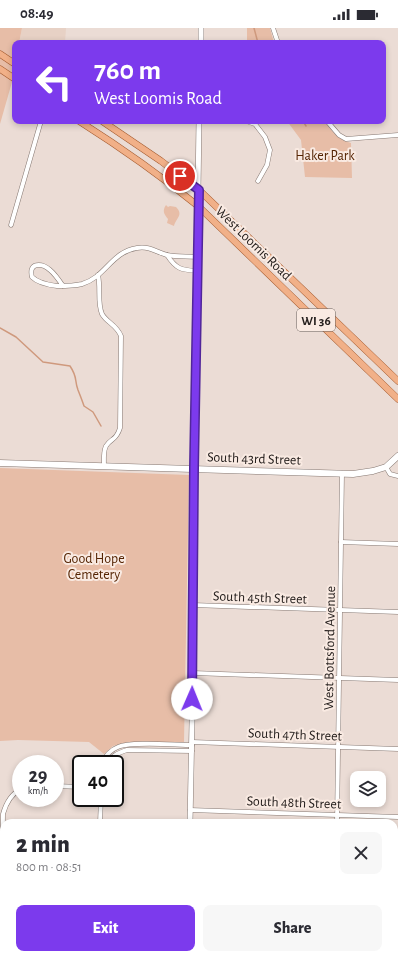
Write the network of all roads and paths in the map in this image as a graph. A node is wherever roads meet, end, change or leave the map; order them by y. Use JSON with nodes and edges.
{"nodes":[{"id":1,"x":201,"y":28,"type":"edge"},
{"id":2,"x":273,"y":28,"type":"edge"},
{"id":3,"x":201,"y":40,"type":"edge"},
{"id":4,"x":277,"y":40,"type":"edge"},
{"id":5,"x":0,"y":54,"type":"edge"},
{"id":6,"x":12,"y":62,"type":"edge"},
{"id":7,"x":0,"y":69,"type":"edge"},
{"id":8,"x":12,"y":77,"type":"edge"},
{"id":9,"x":40,"y":124,"type":"edge"},
{"id":10,"x":84,"y":124,"type":"edge"},
{"id":11,"x":106,"y":124,"type":"edge"},
{"id":12,"x":199,"y":124,"type":"edge"},
{"id":13,"x":255,"y":124,"type":"edge"},
{"id":14,"x":329,"y":124,"type":"edge"},
{"id":15,"x":398,"y":135,"type":"edge"},
{"id":16,"x":258,"y":181,"type":"dead end"},
{"id":17,"x":199,"y":190,"type":"junction"},
{"id":18,"x":198,"y":206,"type":"junction"},
{"id":19,"x":11,"y":225,"type":"dead end"},
{"id":20,"x":167,"y":255,"type":"junction"},
{"id":21,"x":198,"y":257,"type":"junction"},
{"id":22,"x":197,"y":271,"type":"junction"},
{"id":23,"x":98,"y":275,"type":"junction"},
{"id":24,"x":63,"y":286,"type":"junction"},
{"id":25,"x":318,"y":305,"type":"junction"},
{"id":26,"x":310,"y":314,"type":"junction"},
{"id":27,"x":398,"y":381,"type":"edge"},
{"id":28,"x":398,"y":399,"type":"edge"},
{"id":29,"x":398,"y":456,"type":"edge"},
{"id":30,"x":0,"y":463,"type":"edge"},
{"id":31,"x":104,"y":466,"type":"junction"},
{"id":32,"x":386,"y":467,"type":"junction"},
{"id":33,"x":194,"y":468,"type":"junction"},
{"id":34,"x":342,"y":474,"type":"junction"},
{"id":35,"x":398,"y":476,"type":"edge"},
{"id":36,"x":341,"y":542,"type":"junction"},
{"id":37,"x":398,"y":544,"type":"edge"},
{"id":38,"x":193,"y":605,"type":"junction"},
{"id":39,"x":340,"y":611,"type":"junction"},
{"id":40,"x":398,"y":612,"type":"edge"},
{"id":41,"x":193,"y":673,"type":"junction"},
{"id":42,"x":339,"y":678,"type":"junction"},
{"id":43,"x":398,"y":680,"type":"edge"},
{"id":44,"x":126,"y":744,"type":"junction"},
{"id":45,"x":192,"y":746,"type":"junction"},
{"id":46,"x":338,"y":746,"type":"junction"},
{"id":47,"x":398,"y":749,"type":"edge"},
{"id":48,"x":126,"y":750,"type":"junction"},
{"id":49,"x":107,"y":755,"type":"edge"},
{"id":50,"x":115,"y":755,"type":"edge"},
{"id":51,"x":12,"y":796,"type":"edge"},
{"id":52,"x":101,"y":807,"type":"edge"},
{"id":53,"x":190,"y":810,"type":"junction"},
{"id":54,"x":337,"y":815,"type":"junction"},
{"id":55,"x":398,"y":817,"type":"edge"},
{"id":56,"x":3,"y":819,"type":"edge"},
{"id":57,"x":100,"y":819,"type":"edge"},
{"id":58,"x":190,"y":819,"type":"edge"},
{"id":59,"x":337,"y":819,"type":"edge"}],
"edges":[{"from":1,"to":3,"type":"street"},
{"from":2,"to":4,"type":"street"},
{"from":5,"to":6,"type":"main road"},
{"from":7,"to":8,"type":"main road"},
{"from":9,"to":19,"type":"street"},
{"from":10,"to":18,"type":"main road","name":"West Loomis Road","number":"WI 36"},
{"from":11,"to":17,"type":"main road","name":"West Loomis Road","number":"WI 36"},
{"from":12,"to":17,"type":"street"},
{"from":13,"to":16,"type":"street"},
{"from":14,"to":15,"type":"street"},
{"from":17,"to":18,"type":"street"},
{"from":17,"to":25,"type":"main road","name":"West Loomis Road","number":"WI 36"},
{"from":18,"to":21,"type":"street"},
{"from":18,"to":26,"type":"main road","name":"West Loomis Road","number":"WI 36"},
{"from":20,"to":21,"type":"street"},
{"from":20,"to":22,"type":"street"},
{"from":20,"to":23,"type":"street"},
{"from":21,"to":22,"type":"street"},
{"from":22,"to":33,"type":"street"},
{"from":23,"to":24,"type":"street"},
{"from":23,"to":31,"type":"street"},
{"from":24,"to":24,"type":"street"},
{"from":25,"to":26,"type":"main road"},
{"from":25,"to":27,"type":"main road","name":"West Loomis Road","number":"WI 36"},
{"from":26,"to":28,"type":"main road","name":"West Loomis Road","number":"WI 36"},
{"from":29,"to":32,"type":"main road","name":"South 43rd Street"},
{"from":30,"to":31,"type":"main road","name":"South 43rd Street"},
{"from":31,"to":33,"type":"main road","name":"South 43rd Street"},
{"from":32,"to":34,"type":"main road","name":"South 43rd Street"},
{"from":32,"to":35,"type":"street"},
{"from":33,"to":34,"type":"main road","name":"South 43rd Street"},
{"from":33,"to":38,"type":"street"},
{"from":34,"to":36,"type":"street","name":"West Bottsford Avenue"},
{"from":36,"to":37,"type":"street"},
{"from":36,"to":39,"type":"street","name":"West Bottsford Avenue"},
{"from":38,"to":39,"type":"street","name":"South 45th Street"},
{"from":38,"to":41,"type":"street"},
{"from":39,"to":40,"type":"street","name":"South 45th Street"},
{"from":39,"to":42,"type":"street","name":"West Bottsford Avenue"},
{"from":41,"to":42,"type":"street"},
{"from":41,"to":45,"type":"street"},
{"from":42,"to":43,"type":"street"},
{"from":42,"to":46,"type":"street","name":"West Bottsford Avenue"},
{"from":44,"to":45,"type":"street"},
{"from":44,"to":48,"type":"street"},
{"from":44,"to":49,"type":"street"},
{"from":45,"to":46,"type":"street","name":"South 47th Street"},
{"from":45,"to":48,"type":"street"},
{"from":45,"to":53,"type":"street"},
{"from":46,"to":47,"type":"street","name":"South 47th Street"},
{"from":46,"to":54,"type":"street","name":"West Bottsford Avenue"},
{"from":48,"to":50,"type":"street"},
{"from":51,"to":56,"type":"street"},
{"from":52,"to":57,"type":"street"},
{"from":53,"to":54,"type":"street","name":"South 48th Street"},
{"from":53,"to":58,"type":"street"},
{"from":54,"to":55,"type":"street","name":"South 48th Street"},
{"from":54,"to":59,"type":"street","name":"West Bottsford Avenue"}]}
